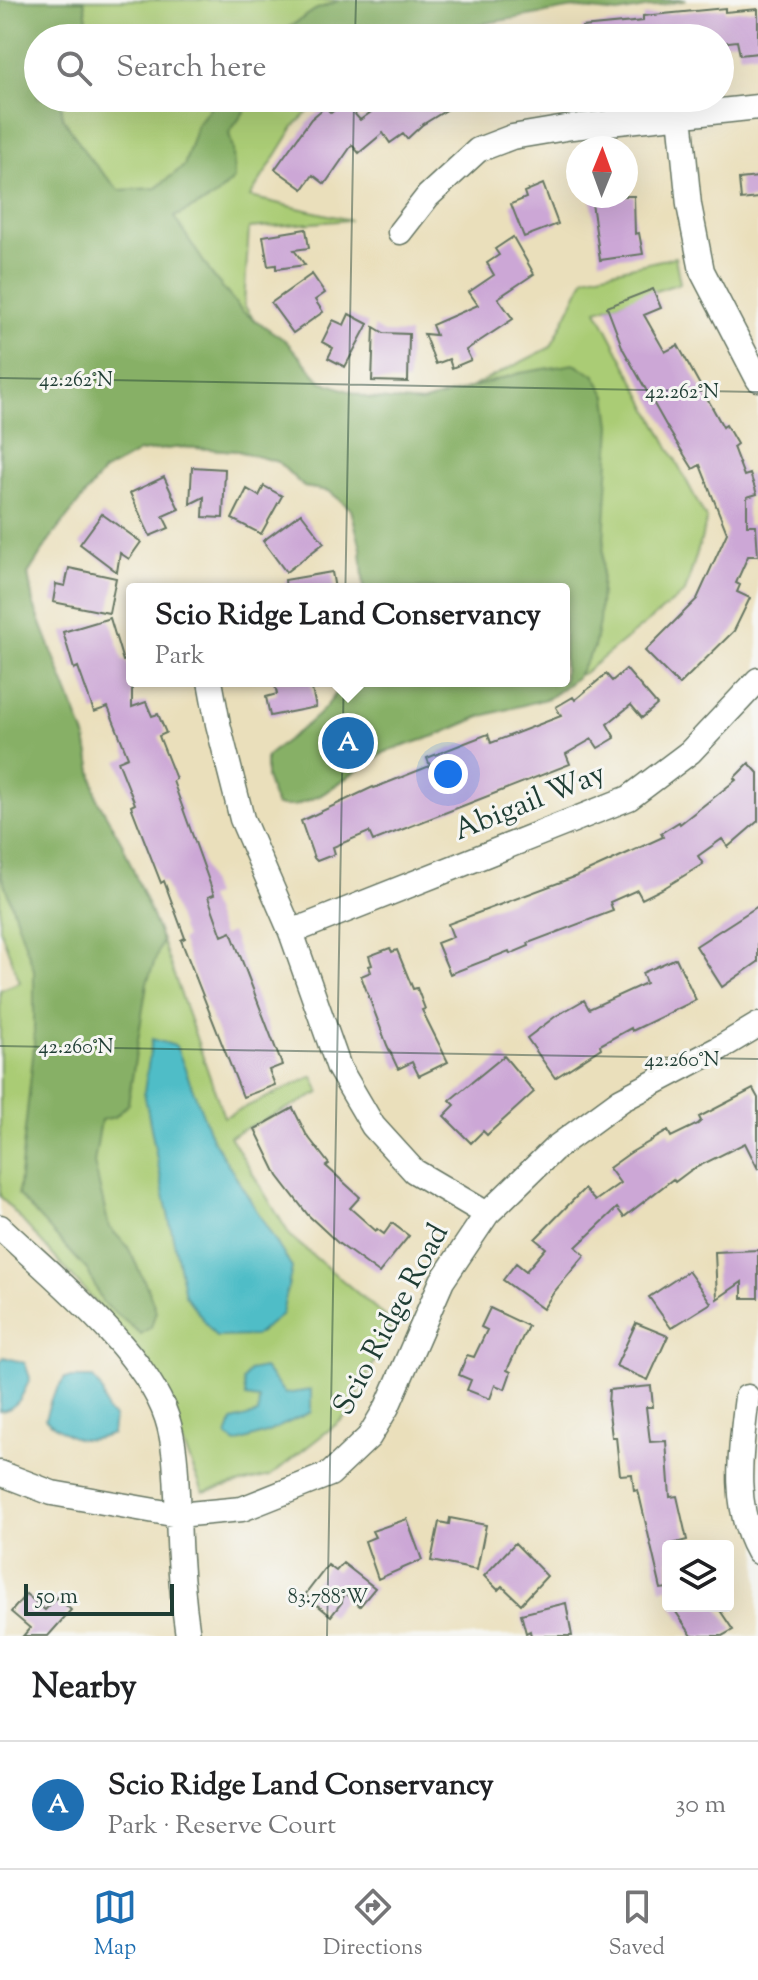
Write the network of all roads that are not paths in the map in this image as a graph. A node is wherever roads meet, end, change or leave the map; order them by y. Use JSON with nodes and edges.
{"nodes":[{"id":1,"x":758,"y":107,"type":"edge"},
{"id":2,"x":734,"y":109,"type":"edge"},
{"id":3,"x":709,"y":112,"type":"edge"},
{"id":4,"x":680,"y":115,"type":"junction"},
{"id":5,"x":400,"y":232,"type":"dead end"},
{"id":6,"x":758,"y":379,"type":"edge"},
{"id":7,"x":758,"y":680,"type":"edge"},
{"id":8,"x":211,"y":687,"type":"edge"},
{"id":9,"x":291,"y":932,"type":"junction"},
{"id":10,"x":758,"y":1025,"type":"edge"},
{"id":11,"x":487,"y":1214,"type":"junction"},
{"id":12,"x":0,"y":1227,"type":"edge"},
{"id":13,"x":747,"y":1397,"type":"dead end"},
{"id":14,"x":0,"y":1473,"type":"edge"},
{"id":15,"x":178,"y":1515,"type":"junction"},
{"id":16,"x":758,"y":1552,"type":"edge"},
{"id":17,"x":188,"y":1636,"type":"edge"}],
"edges":[{"from":1,"to":2,"type":"street"},
{"from":3,"to":4,"type":"street"},
{"from":4,"to":5,"type":"street"},
{"from":4,"to":6,"type":"street"},
{"from":7,"to":9,"type":"street","name":"Abigail Way"},
{"from":8,"to":9,"type":"street"},
{"from":9,"to":11,"type":"street"},
{"from":10,"to":11,"type":"street","name":"Scio Ridge Road"},
{"from":11,"to":15,"type":"street","name":"Scio Ridge Road"},
{"from":12,"to":15,"type":"street"},
{"from":13,"to":16,"type":"street"},
{"from":14,"to":15,"type":"street","name":"Scio Ridge Road"},
{"from":15,"to":17,"type":"street"}]}
